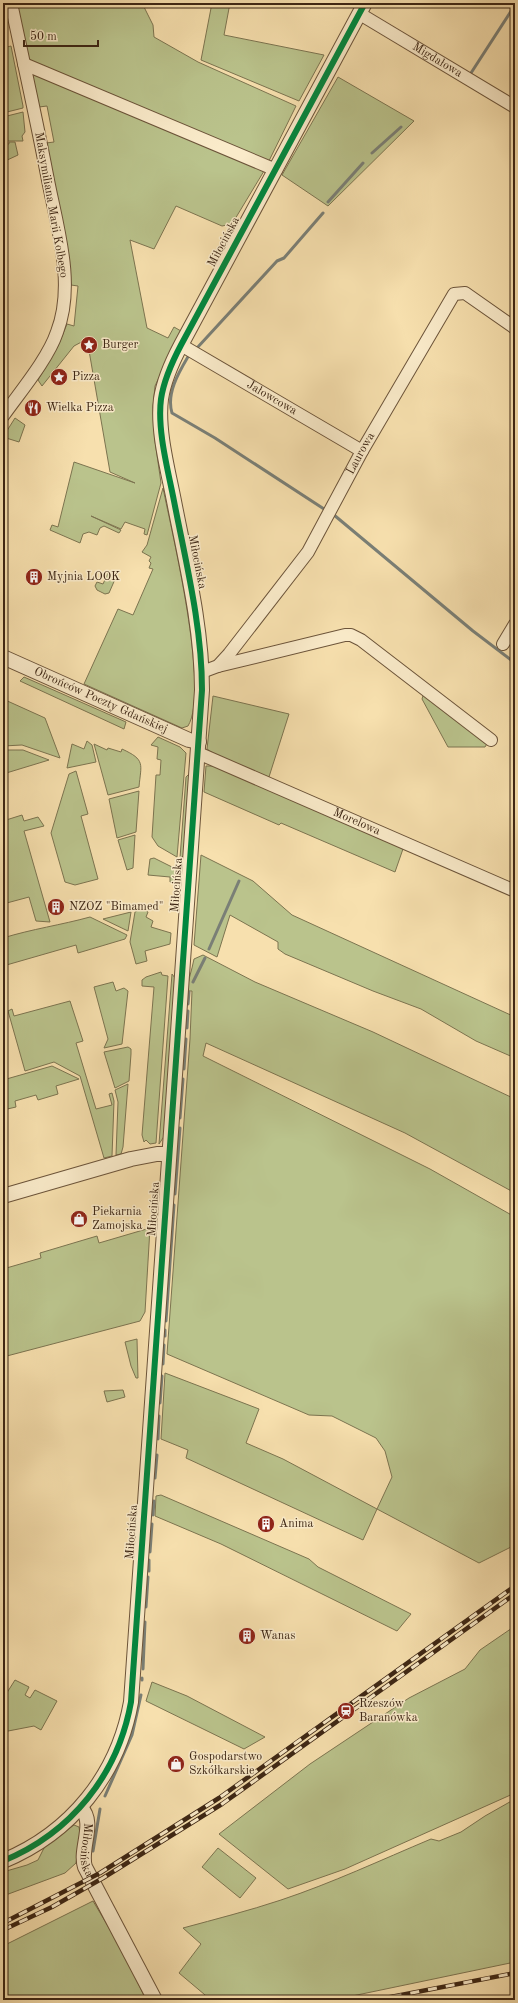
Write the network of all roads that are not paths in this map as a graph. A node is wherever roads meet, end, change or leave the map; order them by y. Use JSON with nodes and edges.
{"nodes":[{"id":1,"x":11,"y":3,"type":"edge"},
{"id":2,"x":362,"y":8,"type":"edge"},
{"id":3,"x":24,"y":64,"type":"junction"},
{"id":4,"x":515,"y":107,"type":"edge"},
{"id":5,"x":276,"y":170,"type":"junction"},
{"id":6,"x":515,"y":328,"type":"edge"},
{"id":7,"x":181,"y":345,"type":"junction"},
{"id":8,"x":3,"y":416,"type":"edge"},
{"id":9,"x":362,"y":451,"type":"junction"},
{"id":10,"x":515,"y":624,"type":"edge"},
{"id":11,"x":503,"y":644,"type":"dead end"},
{"id":12,"x":3,"y":657,"type":"edge"},
{"id":13,"x":218,"y":666,"type":"junction"},
{"id":14,"x":202,"y":672,"type":"junction"},
{"id":15,"x":491,"y":740,"type":"dead end"},
{"id":16,"x":199,"y":748,"type":"junction"},
{"id":17,"x":515,"y":891,"type":"edge"},
{"id":18,"x":169,"y":1154,"type":"junction"},
{"id":19,"x":3,"y":1196,"type":"edge"},
{"id":20,"x":81,"y":1808,"type":"junction"},
{"id":21,"x":3,"y":1862,"type":"edge"},
{"id":22,"x":155,"y":2000,"type":"edge"}],
"edges":[{"from":1,"to":3,"type":"street","name":"Maksymiliana Marii Kolbego"},
{"from":2,"to":4,"type":"street","name":"Migdałowa"},
{"from":2,"to":5,"type":"street","name":"Miłocińska"},
{"from":3,"to":5,"type":"street"},
{"from":3,"to":8,"type":"street","name":"Maksymiliana Marii Kolbego"},
{"from":5,"to":7,"type":"street","name":"Miłocińska"},
{"from":6,"to":9,"type":"street","name":"Laurowa"},
{"from":7,"to":9,"type":"street","name":"Jałowcowa"},
{"from":7,"to":14,"type":"street","name":"Miłocińska"},
{"from":9,"to":13,"type":"street","name":"Laurowa"},
{"from":10,"to":11,"type":"street"},
{"from":12,"to":16,"type":"street","name":"Obrońców Poczty Gdańskiej"},
{"from":13,"to":14,"type":"street","name":"Laurowa"},
{"from":13,"to":15,"type":"street","name":"Laurowa"},
{"from":14,"to":16,"type":"street","name":"Miłocińska"},
{"from":16,"to":17,"type":"street","name":"Morelowa"},
{"from":16,"to":18,"type":"street","name":"Miłocińska"},
{"from":18,"to":19,"type":"street"},
{"from":18,"to":20,"type":"street","name":"Miłocińska"},
{"from":20,"to":21,"type":"street"},
{"from":20,"to":22,"type":"street","name":"Miłocińska"}]}
